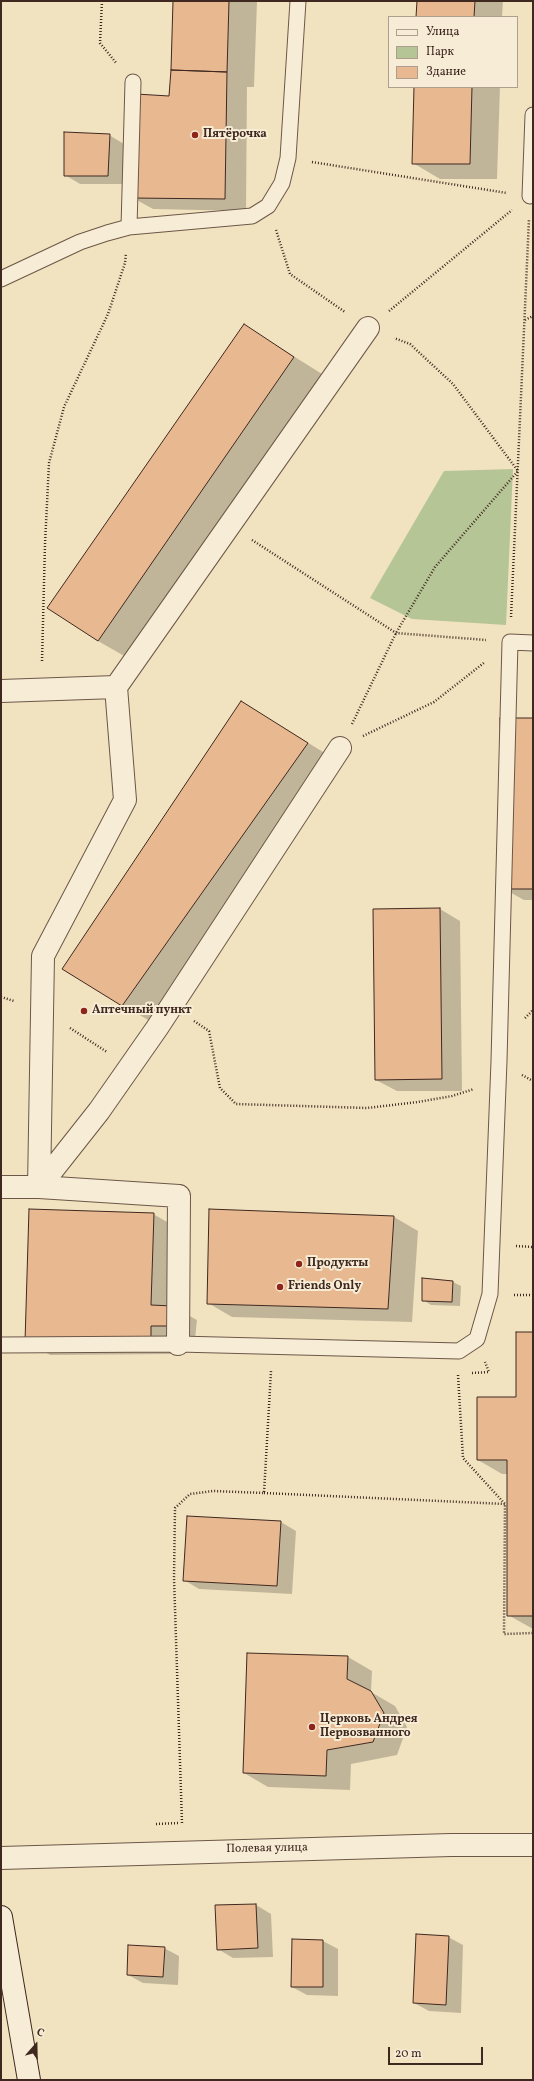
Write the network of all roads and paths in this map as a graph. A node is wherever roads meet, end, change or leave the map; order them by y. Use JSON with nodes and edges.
{"nodes":[{"id":1,"x":102,"y":1,"type":"edge"},
{"id":2,"x":298,"y":1,"type":"edge"},
{"id":3,"x":133,"y":82,"type":"joint"},
{"id":4,"x":533,"y":115,"type":"edge"},
{"id":5,"x":288,"y":158,"type":"junction"},
{"id":6,"x":530,"y":196,"type":"junction"},
{"id":7,"x":268,"y":206,"type":"junction"},
{"id":8,"x":130,"y":227,"type":"junction"},
{"id":9,"x":1,"y":279,"type":"edge"},
{"id":10,"x":533,"y":316,"type":"edge"},
{"id":11,"x":525,"y":320,"type":"junction"},
{"id":12,"x":368,"y":328,"type":"junction"},
{"id":13,"x":518,"y":471,"type":"junction"},
{"id":14,"x":230,"y":525,"type":"junction"},
{"id":15,"x":396,"y":633,"type":"junction"},
{"id":16,"x":510,"y":642,"type":"junction"},
{"id":17,"x":533,"y":643,"type":"edge"},
{"id":18,"x":116,"y":687,"type":"junction"},
{"id":19,"x":41,"y":688,"type":"junction"},
{"id":20,"x":1,"y":691,"type":"edge"},
{"id":21,"x":340,"y":748,"type":"junction"},
{"id":22,"x":172,"y":1005,"type":"junction"},
{"id":23,"x":499,"y":1061,"type":"junction"},
{"id":24,"x":1,"y":1186,"type":"edge"},
{"id":25,"x":39,"y":1187,"type":"junction"},
{"id":26,"x":477,"y":1339,"type":"junction"},
{"id":27,"x":1,"y":1344,"type":"edge"},
{"id":28,"x":178,"y":1344,"type":"junction"},
{"id":29,"x":272,"y":1346,"type":"junction"},
{"id":30,"x":264,"y":1493,"type":"junction"},
{"id":31,"x":505,"y":1504,"type":"junction"},
{"id":32,"x":533,"y":1634,"type":"edge"},
{"id":33,"x":182,"y":1823,"type":"dead end"},
{"id":34,"x":533,"y":1845,"type":"edge"},
{"id":35,"x":1,"y":1858,"type":"edge"},
{"id":36,"x":1,"y":1917,"type":"edge"},
{"id":37,"x":29,"y":2080,"type":"edge"}],
"edges":[{"from":1,"to":3,"type":"path"},
{"from":2,"to":5,"type":"lane"},
{"from":3,"to":8,"type":"lane"},
{"from":4,"to":6,"type":"lane"},
{"from":5,"to":6,"type":"path"},
{"from":5,"to":7,"type":"lane"},
{"from":6,"to":11,"type":"path"},
{"from":6,"to":12,"type":"path"},
{"from":7,"to":8,"type":"lane"},
{"from":7,"to":12,"type":"path"},
{"from":8,"to":9,"type":"lane"},
{"from":8,"to":19,"type":"path"},
{"from":10,"to":11,"type":"path"},
{"from":11,"to":13,"type":"path"},
{"from":12,"to":13,"type":"path"},
{"from":12,"to":14,"type":"street"},
{"from":13,"to":15,"type":"path"},
{"from":13,"to":16,"type":"path"},
{"from":14,"to":15,"type":"path"},
{"from":14,"to":18,"type":"street"},
{"from":15,"to":16,"type":"path"},
{"from":15,"to":21,"type":"path"},
{"from":16,"to":17,"type":"lane"},
{"from":16,"to":21,"type":"path"},
{"from":16,"to":23,"type":"lane"},
{"from":18,"to":19,"type":"street"},
{"from":18,"to":25,"type":"street"},
{"from":19,"to":20,"type":"street"},
{"from":21,"to":22,"type":"street"},
{"from":22,"to":23,"type":"path"},
{"from":22,"to":25,"type":"street"},
{"from":23,"to":26,"type":"lane"},
{"from":24,"to":25,"type":"street"},
{"from":25,"to":28,"type":"street"},
{"from":26,"to":29,"type":"lane"},
{"from":26,"to":31,"type":"path"},
{"from":27,"to":28,"type":"lane"},
{"from":28,"to":29,"type":"lane"},
{"from":29,"to":30,"type":"path"},
{"from":30,"to":31,"type":"path"},
{"from":30,"to":33,"type":"path"},
{"from":31,"to":32,"type":"path"},
{"from":34,"to":35,"type":"street","name":"Полевая улица"},
{"from":36,"to":37,"type":"street"}]}
